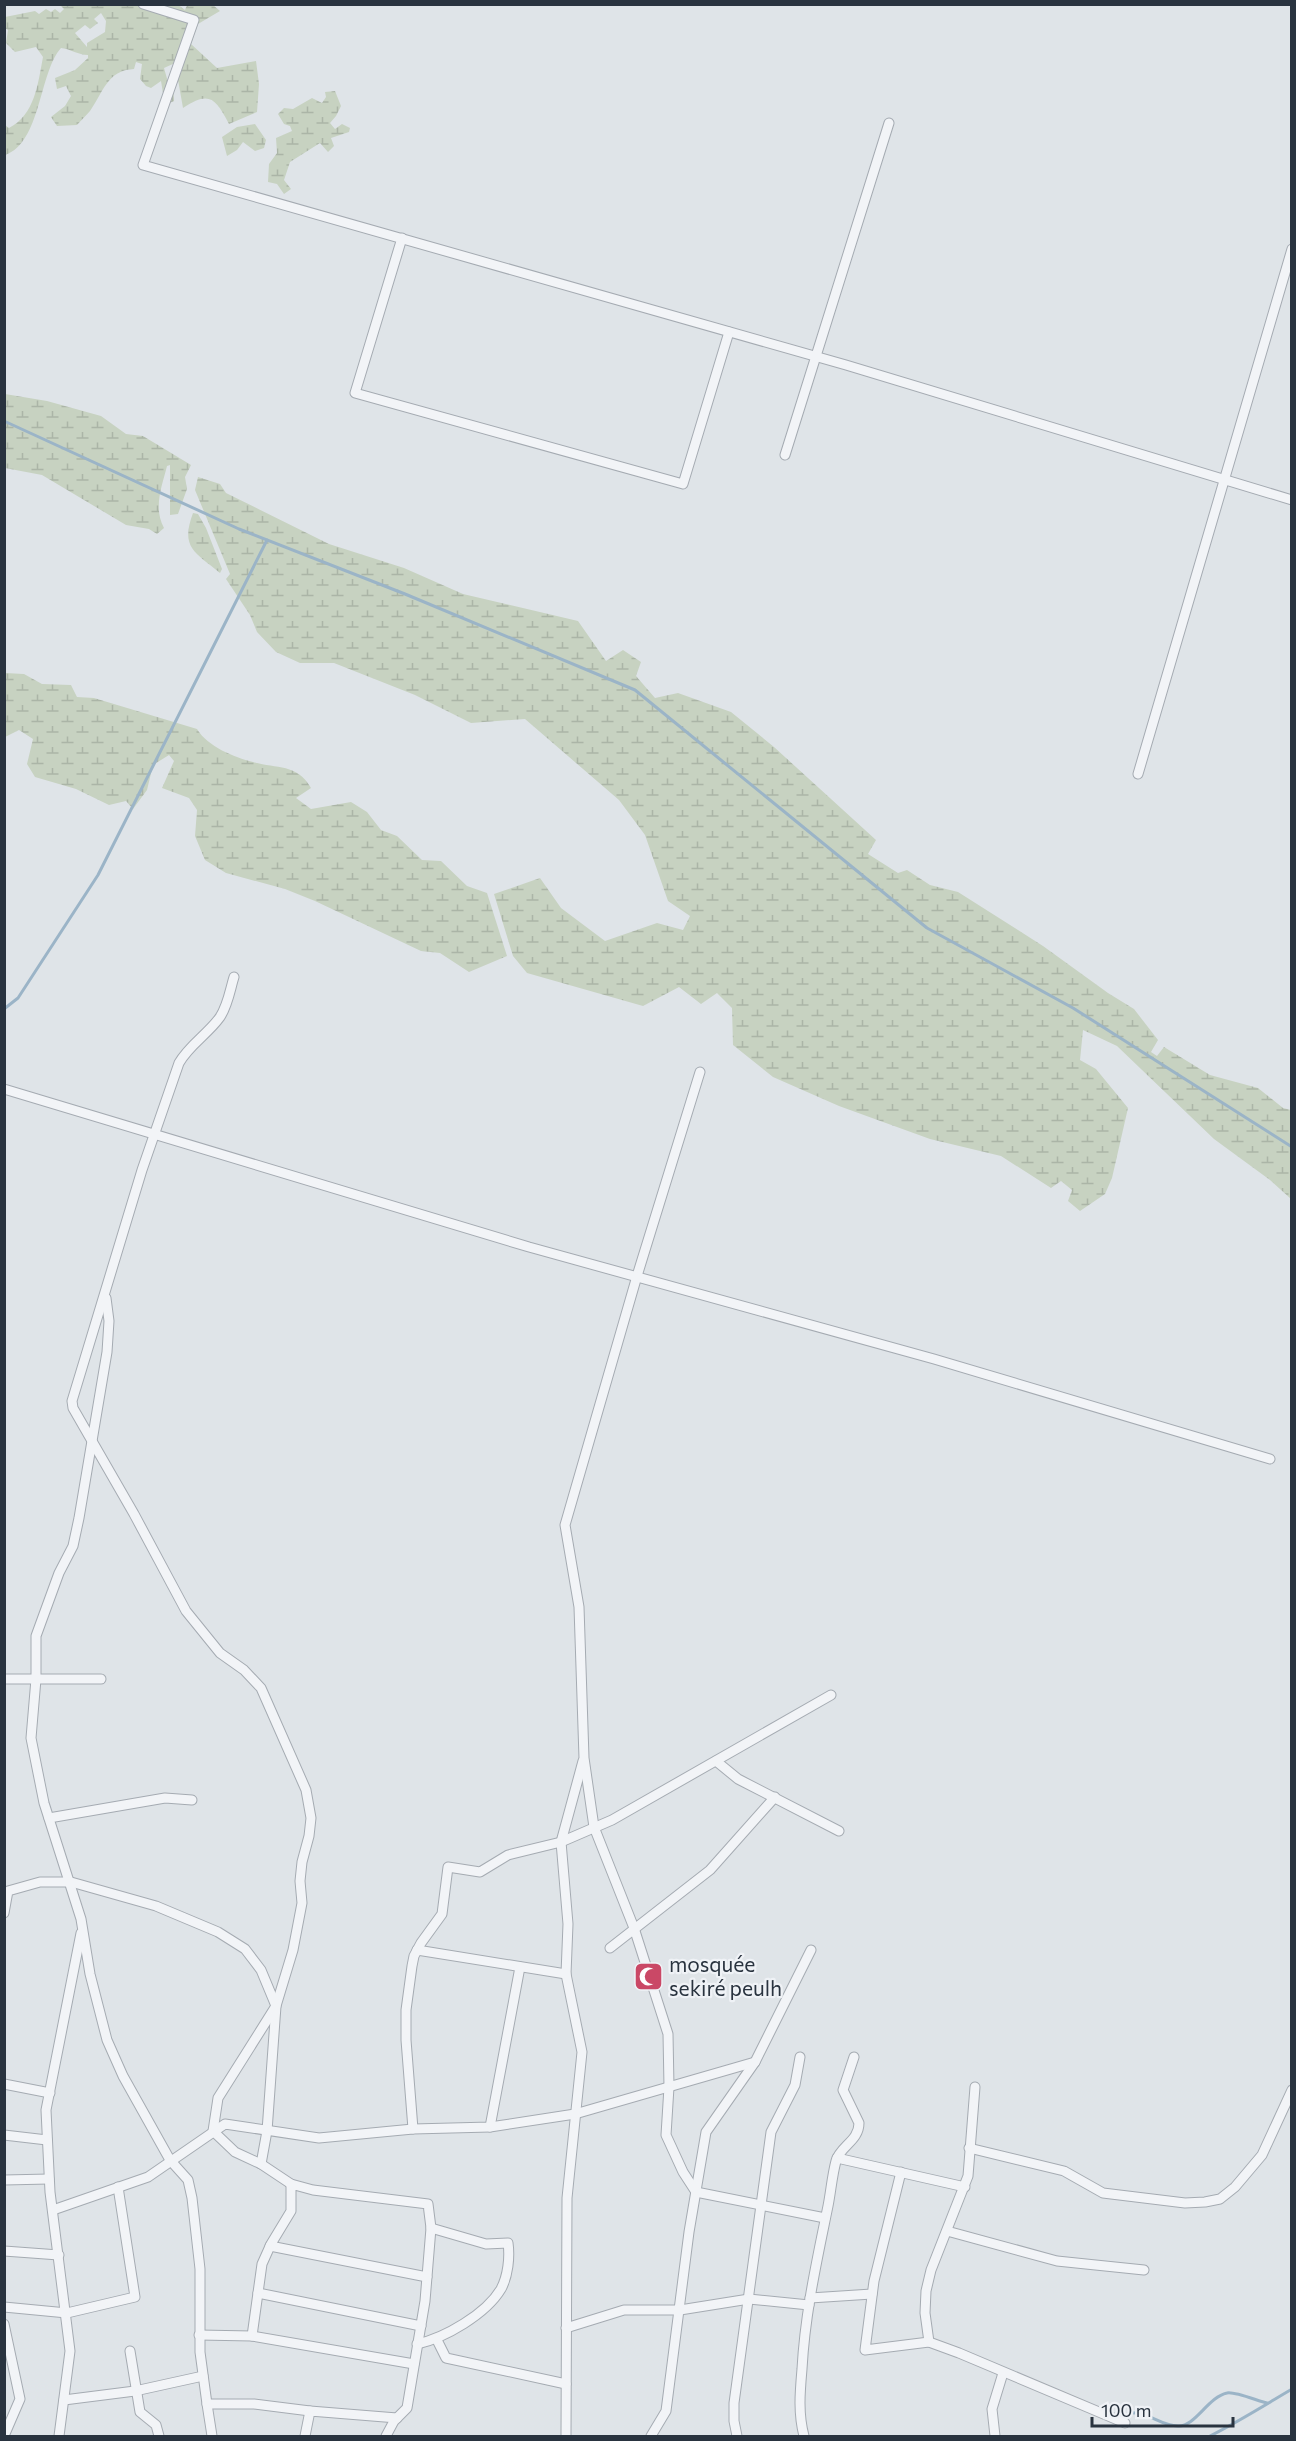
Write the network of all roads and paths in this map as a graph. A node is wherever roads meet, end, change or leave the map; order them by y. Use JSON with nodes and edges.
{"nodes":[{"id":1,"x":143,"y":4,"type":"edge"},
{"id":2,"x":889,"y":123,"type":"dead end"},
{"id":3,"x":402,"y":238,"type":"junction"},
{"id":4,"x":1292,"y":249,"type":"edge"},
{"id":5,"x":729,"y":332,"type":"junction"},
{"id":6,"x":817,"y":357,"type":"junction"},
{"id":7,"x":785,"y":455,"type":"dead end"},
{"id":8,"x":1225,"y":481,"type":"junction"},
{"id":9,"x":1292,"y":500,"type":"edge"},
{"id":10,"x":1138,"y":774,"type":"dead end"},
{"id":11,"x":234,"y":977,"type":"dead end"},
{"id":12,"x":700,"y":1072,"type":"dead end"},
{"id":13,"x":4,"y":1089,"type":"edge"},
{"id":14,"x":155,"y":1134,"type":"junction"},
{"id":15,"x":637,"y":1276,"type":"junction"},
{"id":16,"x":105,"y":1293,"type":"junction"},
{"id":17,"x":93,"y":1441,"type":"junction"},
{"id":18,"x":1270,"y":1459,"type":"dead end"},
{"id":19,"x":4,"y":1678,"type":"edge"},
{"id":20,"x":36,"y":1679,"type":"junction"},
{"id":21,"x":101,"y":1679,"type":"dead end"},
{"id":22,"x":831,"y":1695,"type":"dead end"},
{"id":23,"x":584,"y":1758,"type":"junction"},
{"id":24,"x":716,"y":1761,"type":"junction"},
{"id":25,"x":775,"y":1797,"type":"junction"},
{"id":26,"x":192,"y":1800,"type":"dead end"},
{"id":27,"x":50,"y":1818,"type":"junction"},
{"id":28,"x":594,"y":1827,"type":"junction"},
{"id":29,"x":840,"y":1831,"type":"dead end"},
{"id":30,"x":561,"y":1842,"type":"junction"},
{"id":31,"x":71,"y":1882,"type":"junction"},
{"id":32,"x":4,"y":1914,"type":"edge"},
{"id":33,"x":83,"y":1925,"type":"junction"},
{"id":34,"x":634,"y":1928,"type":"junction"},
{"id":35,"x":610,"y":1948,"type":"dead end"},
{"id":36,"x":417,"y":1950,"type":"junction"},
{"id":37,"x":811,"y":1950,"type":"dead end"},
{"id":38,"x":520,"y":1967,"type":"junction"},
{"id":39,"x":566,"y":1974,"type":"junction"},
{"id":40,"x":276,"y":2006,"type":"junction"},
{"id":41,"x":800,"y":2057,"type":"dead end"},
{"id":42,"x":854,"y":2057,"type":"dead end"},
{"id":43,"x":755,"y":2062,"type":"junction"},
{"id":44,"x":4,"y":2084,"type":"edge"},
{"id":45,"x":669,"y":2087,"type":"junction"},
{"id":46,"x":975,"y":2087,"type":"dead end"},
{"id":47,"x":1292,"y":2090,"type":"edge"},
{"id":48,"x":50,"y":2093,"type":"junction"},
{"id":49,"x":575,"y":2114,"type":"junction"},
{"id":50,"x":490,"y":2127,"type":"junction"},
{"id":51,"x":413,"y":2129,"type":"junction"},
{"id":52,"x":213,"y":2131,"type":"junction"},
{"id":53,"x":267,"y":2131,"type":"junction"},
{"id":54,"x":4,"y":2135,"type":"edge"},
{"id":55,"x":47,"y":2140,"type":"junction"},
{"id":56,"x":969,"y":2148,"type":"junction"},
{"id":57,"x":837,"y":2158,"type":"junction"},
{"id":58,"x":170,"y":2160,"type":"junction"},
{"id":59,"x":261,"y":2164,"type":"junction"},
{"id":60,"x":901,"y":2172,"type":"junction"},
{"id":61,"x":50,"y":2179,"type":"junction"},
{"id":62,"x":4,"y":2180,"type":"edge"},
{"id":63,"x":291,"y":2184,"type":"junction"},
{"id":64,"x":118,"y":2187,"type":"junction"},
{"id":65,"x":965,"y":2187,"type":"junction"},
{"id":66,"x":696,"y":2192,"type":"junction"},
{"id":67,"x":760,"y":2205,"type":"junction"},
{"id":68,"x":53,"y":2210,"type":"junction"},
{"id":69,"x":825,"y":2218,"type":"junction"},
{"id":70,"x":431,"y":2228,"type":"junction"},
{"id":71,"x":947,"y":2232,"type":"junction"},
{"id":72,"x":270,"y":2246,"type":"junction"},
{"id":73,"x":4,"y":2251,"type":"edge"},
{"id":74,"x":59,"y":2255,"type":"junction"},
{"id":75,"x":1144,"y":2270,"type":"dead end"},
{"id":76,"x":427,"y":2277,"type":"junction"},
{"id":77,"x":258,"y":2293,"type":"junction"},
{"id":78,"x":872,"y":2294,"type":"junction"},
{"id":79,"x":749,"y":2299,"type":"junction"},
{"id":80,"x":809,"y":2302,"type":"junction"},
{"id":81,"x":4,"y":2307,"type":"edge"},
{"id":82,"x":680,"y":2310,"type":"junction"},
{"id":83,"x":67,"y":2313,"type":"junction"},
{"id":84,"x":4,"y":2324,"type":"edge"},
{"id":85,"x":421,"y":2326,"type":"junction"},
{"id":86,"x":566,"y":2328,"type":"junction"},
{"id":87,"x":199,"y":2335,"type":"junction"},
{"id":88,"x":252,"y":2336,"type":"junction"},
{"id":89,"x":436,"y":2340,"type":"junction"},
{"id":90,"x":928,"y":2342,"type":"junction"},
{"id":91,"x":417,"y":2344,"type":"junction"},
{"id":92,"x":129,"y":2350,"type":"dead end"},
{"id":93,"x":414,"y":2364,"type":"junction"},
{"id":94,"x":1003,"y":2373,"type":"junction"},
{"id":95,"x":203,"y":2376,"type":"junction"},
{"id":96,"x":566,"y":2384,"type":"junction"},
{"id":97,"x":135,"y":2391,"type":"junction"},
{"id":98,"x":64,"y":2400,"type":"junction"},
{"id":99,"x":207,"y":2404,"type":"junction"},
{"id":100,"x":310,"y":2411,"type":"junction"},
{"id":101,"x":397,"y":2418,"type":"junction"},
{"id":102,"x":1125,"y":2422,"type":"dead end"},
{"id":103,"x":4,"y":2436,"type":"edge"},
{"id":104,"x":59,"y":2436,"type":"edge"},
{"id":105,"x":159,"y":2436,"type":"edge"},
{"id":106,"x":212,"y":2436,"type":"edge"},
{"id":107,"x":305,"y":2436,"type":"edge"},
{"id":108,"x":386,"y":2436,"type":"edge"},
{"id":109,"x":566,"y":2436,"type":"edge"},
{"id":110,"x":651,"y":2436,"type":"edge"},
{"id":111,"x":737,"y":2436,"type":"edge"},
{"id":112,"x":804,"y":2436,"type":"edge"},
{"id":113,"x":995,"y":2436,"type":"edge"}],
"edges":[{"from":1,"to":3,"type":"street"},
{"from":2,"to":6,"type":"street"},
{"from":3,"to":5,"type":"street"},
{"from":3,"to":5,"type":"street"},
{"from":4,"to":8,"type":"street"},
{"from":5,"to":6,"type":"street"},
{"from":6,"to":7,"type":"street"},
{"from":6,"to":8,"type":"street"},
{"from":8,"to":9,"type":"street"},
{"from":8,"to":10,"type":"street"},
{"from":11,"to":14,"type":"street"},
{"from":12,"to":15,"type":"street"},
{"from":13,"to":14,"type":"street"},
{"from":14,"to":15,"type":"street"},
{"from":14,"to":16,"type":"street"},
{"from":15,"to":18,"type":"street"},
{"from":15,"to":23,"type":"street"},
{"from":16,"to":17,"type":"street"},
{"from":16,"to":17,"type":"street"},
{"from":17,"to":20,"type":"street"},
{"from":17,"to":40,"type":"street"},
{"from":19,"to":20,"type":"street"},
{"from":20,"to":21,"type":"street"},
{"from":20,"to":27,"type":"street"},
{"from":22,"to":24,"type":"street"},
{"from":23,"to":28,"type":"street"},
{"from":23,"to":30,"type":"street"},
{"from":24,"to":25,"type":"street"},
{"from":24,"to":28,"type":"street"},
{"from":25,"to":29,"type":"street"},
{"from":25,"to":34,"type":"street"},
{"from":26,"to":27,"type":"street"},
{"from":27,"to":31,"type":"street"},
{"from":28,"to":30,"type":"street"},
{"from":28,"to":34,"type":"street"},
{"from":30,"to":36,"type":"street"},
{"from":30,"to":39,"type":"street"},
{"from":31,"to":32,"type":"street"},
{"from":31,"to":33,"type":"street"},
{"from":31,"to":40,"type":"street"},
{"from":33,"to":48,"type":"street"},
{"from":33,"to":58,"type":"street"},
{"from":34,"to":35,"type":"street"},
{"from":34,"to":45,"type":"street"},
{"from":36,"to":38,"type":"street"},
{"from":36,"to":51,"type":"street"},
{"from":37,"to":43,"type":"street"},
{"from":38,"to":39,"type":"street"},
{"from":38,"to":50,"type":"street"},
{"from":39,"to":49,"type":"street"},
{"from":40,"to":52,"type":"street"},
{"from":40,"to":53,"type":"street"},
{"from":41,"to":67,"type":"street"},
{"from":42,"to":57,"type":"street"},
{"from":43,"to":45,"type":"street"},
{"from":43,"to":66,"type":"street"},
{"from":44,"to":48,"type":"street"},
{"from":45,"to":49,"type":"street"},
{"from":45,"to":66,"type":"street"},
{"from":46,"to":56,"type":"street"},
{"from":47,"to":56,"type":"street"},
{"from":48,"to":55,"type":"street"},
{"from":49,"to":50,"type":"street"},
{"from":49,"to":86,"type":"street"},
{"from":50,"to":51,"type":"street"},
{"from":51,"to":53,"type":"street"},
{"from":52,"to":53,"type":"street"},
{"from":52,"to":58,"type":"street"},
{"from":52,"to":59,"type":"street"},
{"from":53,"to":59,"type":"street"},
{"from":54,"to":55,"type":"street"},
{"from":55,"to":61,"type":"street"},
{"from":56,"to":65,"type":"street"},
{"from":57,"to":60,"type":"street"},
{"from":57,"to":69,"type":"street"},
{"from":58,"to":64,"type":"street"},
{"from":58,"to":87,"type":"street"},
{"from":59,"to":63,"type":"street"},
{"from":60,"to":65,"type":"street"},
{"from":60,"to":78,"type":"street"},
{"from":61,"to":62,"type":"street"},
{"from":61,"to":68,"type":"street"},
{"from":63,"to":70,"type":"street"},
{"from":63,"to":72,"type":"street"},
{"from":64,"to":68,"type":"street"},
{"from":64,"to":83,"type":"street"},
{"from":65,"to":71,"type":"street"},
{"from":66,"to":67,"type":"street"},
{"from":66,"to":82,"type":"street"},
{"from":67,"to":69,"type":"street"},
{"from":67,"to":79,"type":"street"},
{"from":68,"to":74,"type":"street"},
{"from":69,"to":80,"type":"street"},
{"from":70,"to":76,"type":"street"},
{"from":70,"to":89,"type":"street"},
{"from":71,"to":75,"type":"street"},
{"from":71,"to":90,"type":"street"},
{"from":72,"to":76,"type":"street"},
{"from":72,"to":77,"type":"street"},
{"from":73,"to":74,"type":"street"},
{"from":74,"to":83,"type":"street"},
{"from":76,"to":85,"type":"street"},
{"from":77,"to":85,"type":"street"},
{"from":77,"to":88,"type":"street"},
{"from":78,"to":80,"type":"street"},
{"from":78,"to":90,"type":"street"},
{"from":79,"to":80,"type":"street"},
{"from":79,"to":82,"type":"street"},
{"from":79,"to":111,"type":"street"},
{"from":80,"to":112,"type":"street"},
{"from":81,"to":83,"type":"street"},
{"from":82,"to":86,"type":"street"},
{"from":82,"to":110,"type":"street"},
{"from":83,"to":98,"type":"street"},
{"from":84,"to":103,"type":"street"},
{"from":85,"to":91,"type":"street"},
{"from":86,"to":96,"type":"street"},
{"from":87,"to":88,"type":"street"},
{"from":87,"to":95,"type":"street"},
{"from":88,"to":93,"type":"street"},
{"from":89,"to":91,"type":"street"},
{"from":89,"to":96,"type":"street"},
{"from":90,"to":94,"type":"street"},
{"from":91,"to":93,"type":"street"},
{"from":92,"to":97,"type":"street"},
{"from":93,"to":101,"type":"street"},
{"from":94,"to":102,"type":"street"},
{"from":94,"to":113,"type":"street"},
{"from":95,"to":97,"type":"street"},
{"from":95,"to":99,"type":"street"},
{"from":96,"to":109,"type":"street"},
{"from":97,"to":98,"type":"street"},
{"from":97,"to":105,"type":"street"},
{"from":98,"to":104,"type":"street"},
{"from":99,"to":100,"type":"street"},
{"from":99,"to":106,"type":"street"},
{"from":100,"to":101,"type":"street"},
{"from":100,"to":107,"type":"street"},
{"from":101,"to":108,"type":"street"}]}
